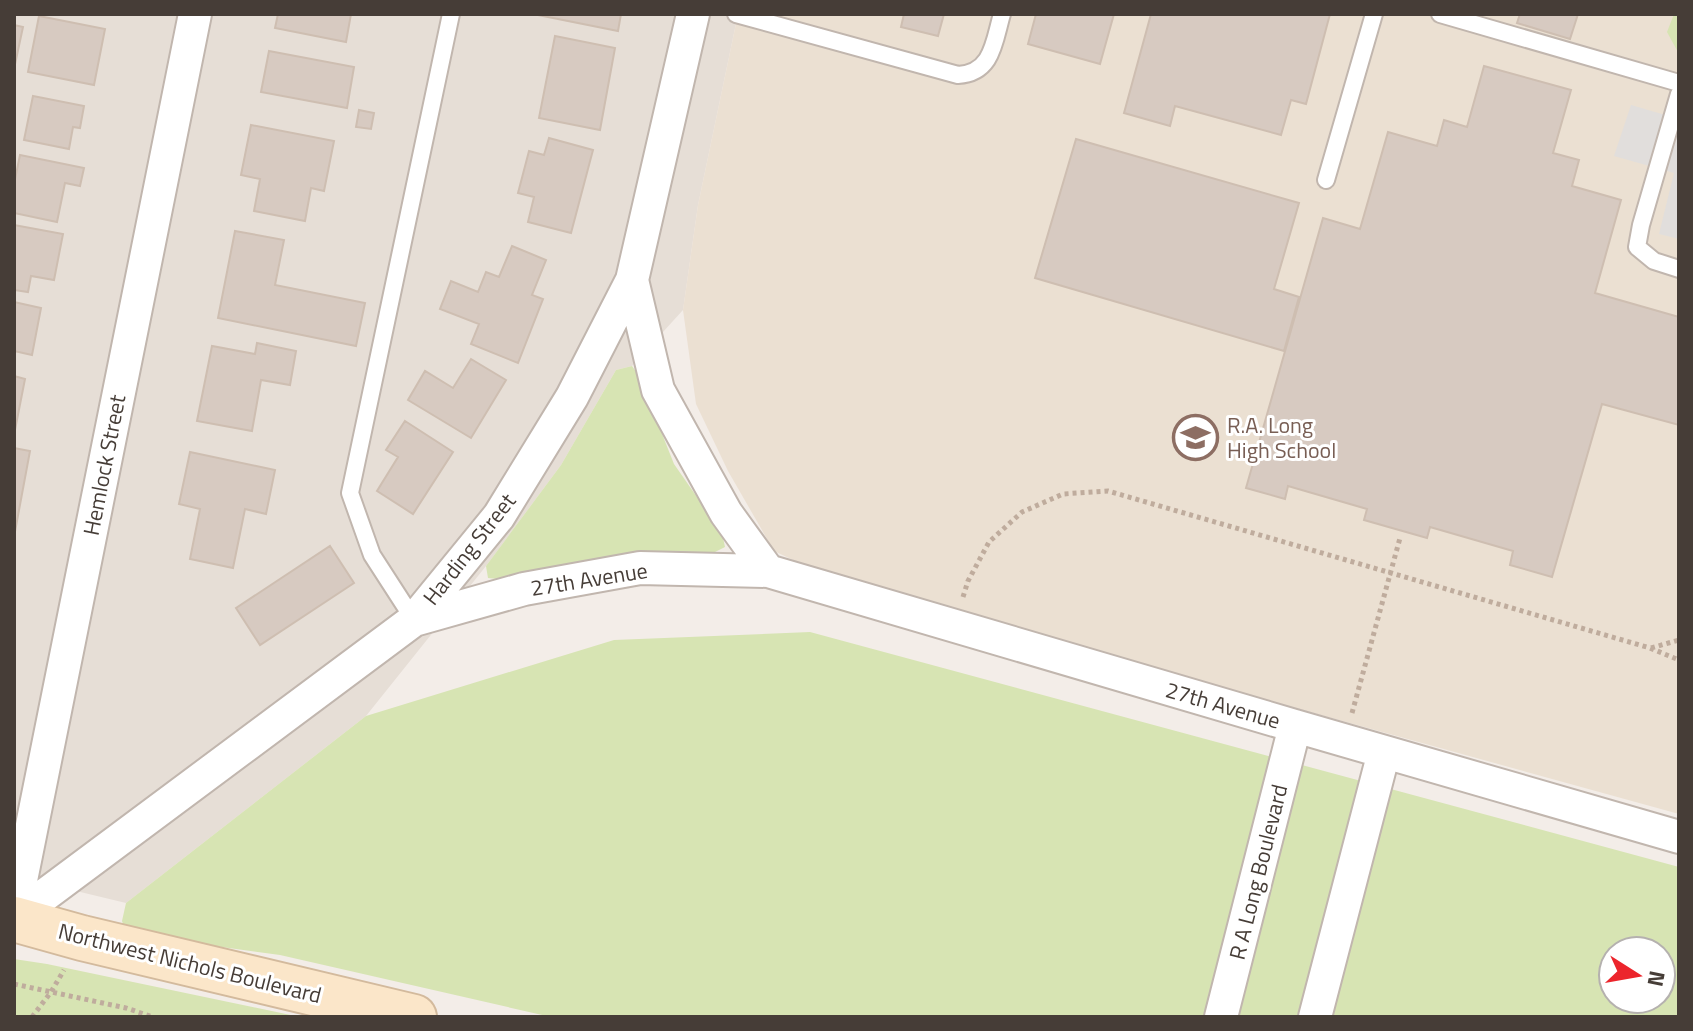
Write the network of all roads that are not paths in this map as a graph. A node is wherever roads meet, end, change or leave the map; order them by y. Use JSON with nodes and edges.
{"nodes":[{"id":1,"x":195,"y":14,"type":"edge"},
{"id":2,"x":451,"y":14,"type":"edge"},
{"id":3,"x":693,"y":14,"type":"edge"},
{"id":4,"x":736,"y":14,"type":"edge"},
{"id":5,"x":1002,"y":14,"type":"edge"},
{"id":6,"x":1374,"y":14,"type":"edge"},
{"id":7,"x":1440,"y":14,"type":"edge"},
{"id":8,"x":1679,"y":83,"type":"edge"},
{"id":9,"x":1679,"y":94,"type":"edge"},
{"id":10,"x":1326,"y":180,"type":"dead end"},
{"id":11,"x":1679,"y":269,"type":"edge"},
{"id":12,"x":632,"y":280,"type":"junction"},
{"id":13,"x":768,"y":571,"type":"junction"},
{"id":14,"x":414,"y":620,"type":"junction"},
{"id":15,"x":1295,"y":726,"type":"junction"},
{"id":16,"x":1384,"y":752,"type":"junction"},
{"id":17,"x":1679,"y":837,"type":"edge"},
{"id":18,"x":14,"y":918,"type":"edge"},
{"id":19,"x":414,"y":1017,"type":"edge"},
{"id":20,"x":1221,"y":1017,"type":"edge"},
{"id":21,"x":1315,"y":1017,"type":"edge"}],
"edges":[{"from":1,"to":18,"type":"street","name":"Hemlock Street"},
{"from":2,"to":14,"type":"lane"},
{"from":3,"to":12,"type":"street","name":"Harding Street"},
{"from":4,"to":5,"type":"lane"},
{"from":6,"to":10,"type":"lane"},
{"from":7,"to":8,"type":"lane"},
{"from":9,"to":11,"type":"lane"},
{"from":12,"to":13,"type":"street"},
{"from":12,"to":14,"type":"street","name":"Harding Street"},
{"from":13,"to":14,"type":"street","name":"27th Avenue"},
{"from":13,"to":15,"type":"street","name":"27th Avenue"},
{"from":14,"to":18,"type":"street","name":"Harding Street"},
{"from":15,"to":16,"type":"street","name":"27th Avenue"},
{"from":15,"to":20,"type":"street","name":"R A Long Boulevard"},
{"from":16,"to":17,"type":"street","name":"27th Avenue"},
{"from":16,"to":21,"type":"street"},
{"from":18,"to":19,"type":"main road","name":"Northwest Nichols Boulevard"}]}
